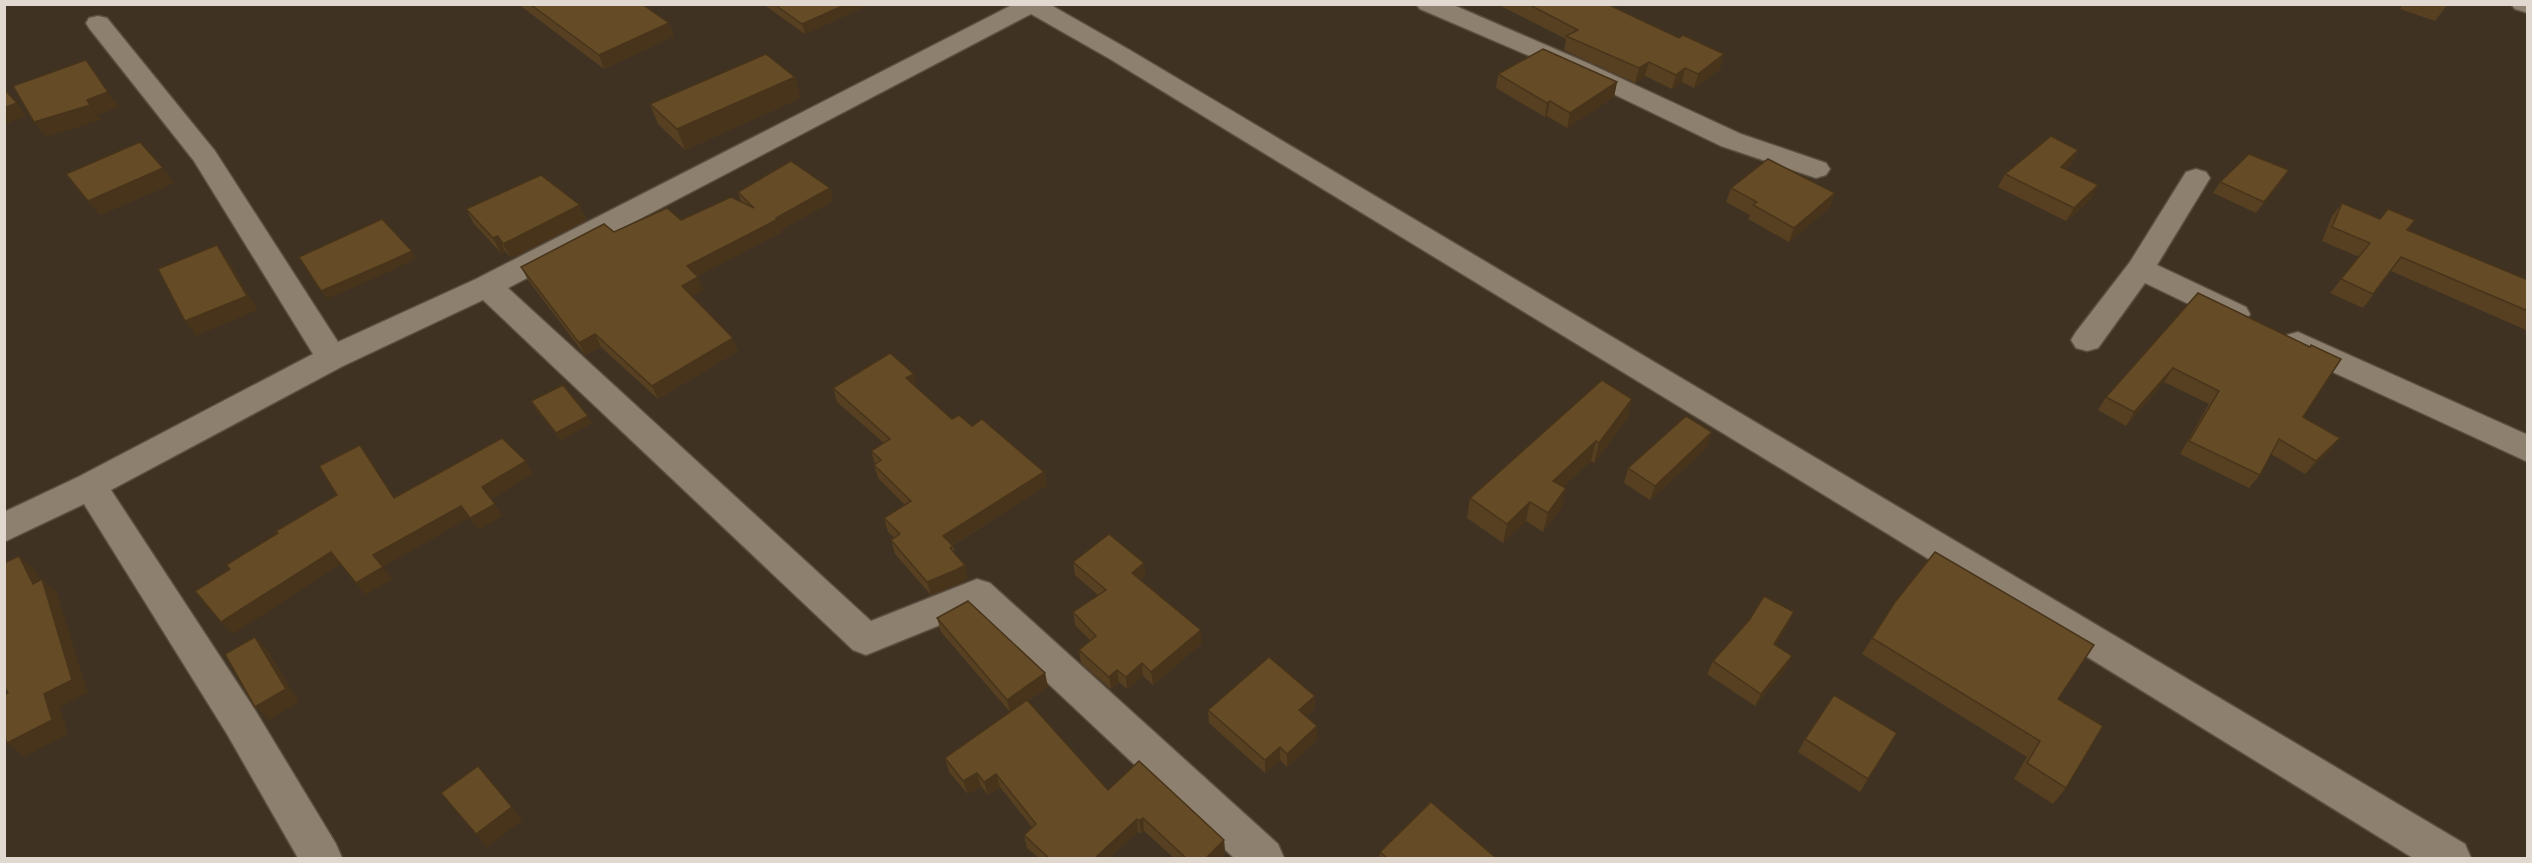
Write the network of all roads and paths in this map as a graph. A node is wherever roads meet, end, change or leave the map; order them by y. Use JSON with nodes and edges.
{"nodes":[{"id":1,"x":1428,"y":4,"type":"edge"},
{"id":2,"x":1032,"y":5,"type":"edge"},
{"id":3,"x":98,"y":23,"type":"dead end"},
{"id":4,"x":1816,"y":169,"type":"dead end"},
{"id":5,"x":2196,"y":178,"type":"dead end"},
{"id":6,"x":2140,"y":269,"type":"junction"},
{"id":7,"x":487,"y":286,"type":"junction"},
{"id":8,"x":2087,"y":340,"type":"dead end"},
{"id":9,"x":332,"y":358,"type":"junction"},
{"id":10,"x":2528,"y":450,"type":"edge"},
{"id":11,"x":90,"y":486,"type":"junction"},
{"id":12,"x":4,"y":528,"type":"edge"},
{"id":13,"x":321,"y":858,"type":"edge"},
{"id":14,"x":1263,"y":858,"type":"edge"},
{"id":15,"x":2450,"y":858,"type":"edge"}],
"edges":[{"from":1,"to":4,"type":"street"},
{"from":2,"to":7,"type":"street"},
{"from":2,"to":15,"type":"street"},
{"from":3,"to":9,"type":"street"},
{"from":5,"to":6,"type":"street"},
{"from":6,"to":8,"type":"street"},
{"from":6,"to":10,"type":"street"},
{"from":7,"to":9,"type":"street"},
{"from":7,"to":14,"type":"street"},
{"from":9,"to":11,"type":"street"},
{"from":11,"to":12,"type":"street"},
{"from":11,"to":13,"type":"street"}]}
